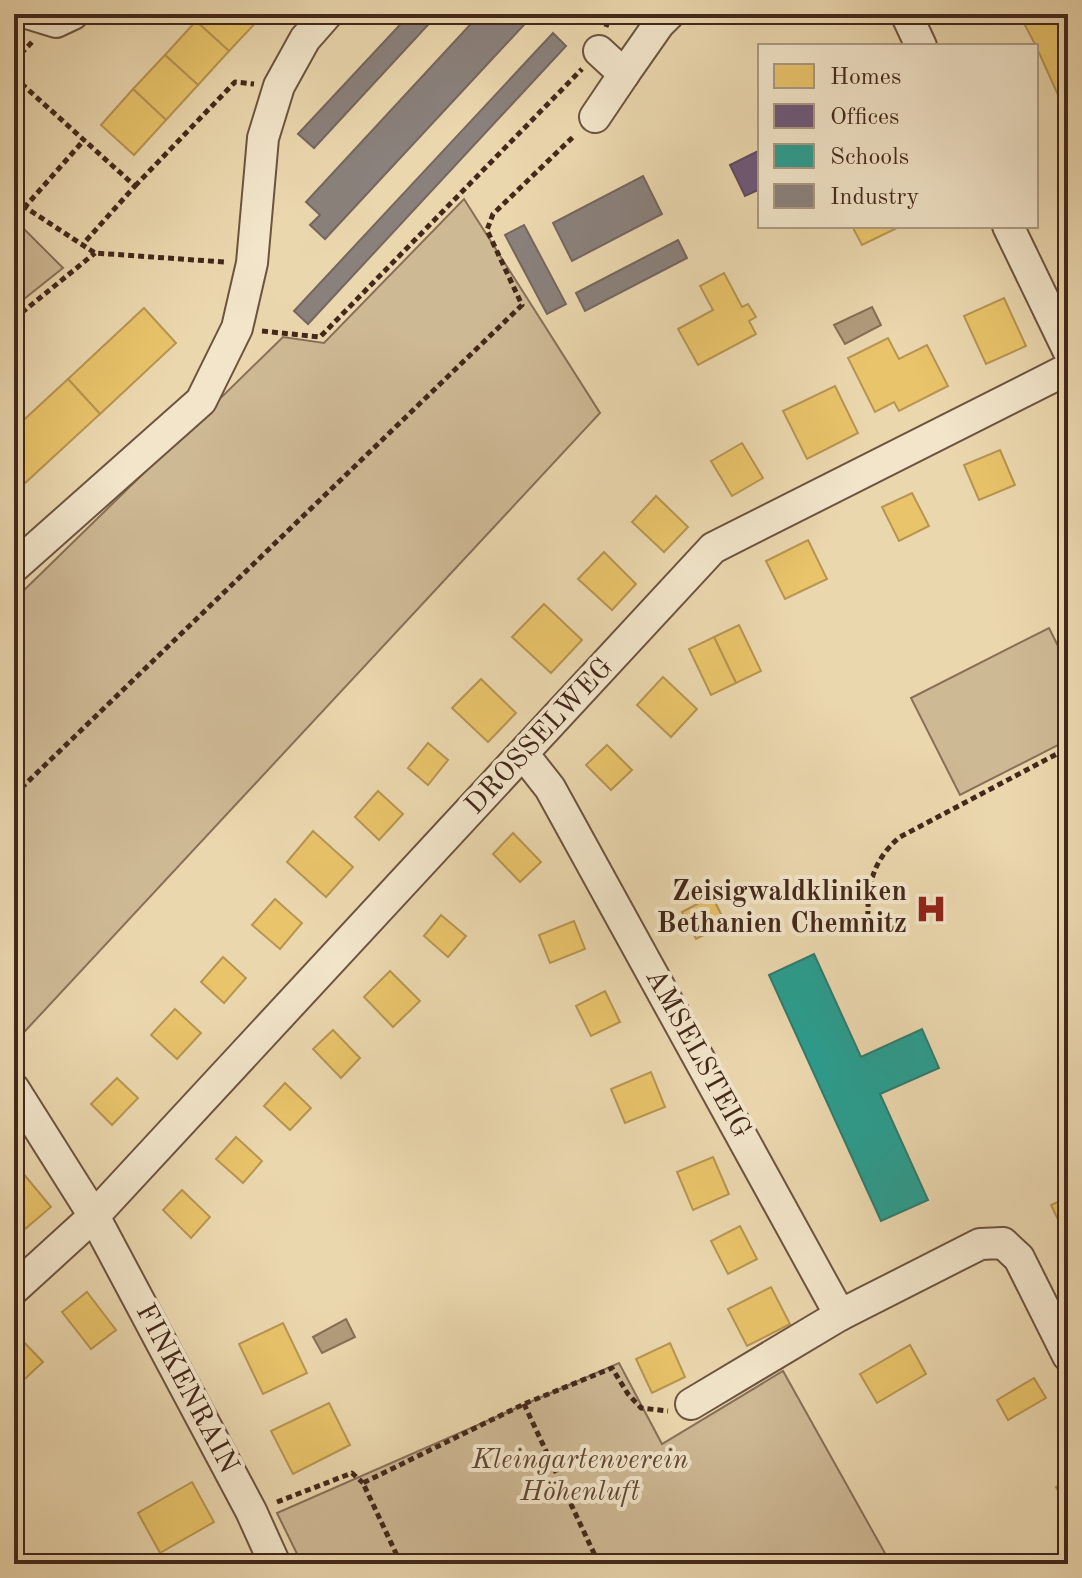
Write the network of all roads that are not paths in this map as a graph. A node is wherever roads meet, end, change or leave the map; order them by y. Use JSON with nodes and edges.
{"nodes":[{"id":1,"x":30,"y":14,"type":"edge"},
{"id":2,"x":73,"y":14,"type":"edge"},
{"id":3,"x":327,"y":14,"type":"edge"},
{"id":4,"x":669,"y":14,"type":"edge"},
{"id":5,"x":906,"y":14,"type":"edge"},
{"id":6,"x":920,"y":44,"type":"edge"},
{"id":7,"x":599,"y":51,"type":"road end"},
{"id":8,"x":624,"y":74,"type":"junction"},
{"id":9,"x":595,"y":117,"type":"road end"},
{"id":10,"x":1009,"y":228,"type":"edge"},
{"id":11,"x":1068,"y":350,"type":"edge"},
{"id":12,"x":1068,"y":369,"type":"edge"},
{"id":13,"x":14,"y":567,"type":"edge"},
{"id":14,"x":524,"y":755,"type":"junction"},
{"id":15,"x":14,"y":1089,"type":"edge"},
{"id":16,"x":94,"y":1216,"type":"junction"},
{"id":17,"x":14,"y":1289,"type":"edge"},
{"id":18,"x":840,"y":1315,"type":"junction"},
{"id":19,"x":1068,"y":1356,"type":"edge"},
{"id":20,"x":691,"y":1404,"type":"road end"},
{"id":21,"x":275,"y":1564,"type":"edge"}],
"edges":[{"from":1,"to":2,"type":"street"},
{"from":3,"to":13,"type":"street"},
{"from":4,"to":8,"type":"street"},
{"from":5,"to":6,"type":"street"},
{"from":7,"to":8,"type":"street"},
{"from":8,"to":9,"type":"street"},
{"from":10,"to":11,"type":"street"},
{"from":12,"to":14,"type":"street","name":"DROSSELWEG"},
{"from":14,"to":16,"type":"street","name":"DROSSELWEG"},
{"from":14,"to":18,"type":"street","name":"AMSELSTEIG"},
{"from":15,"to":16,"type":"street"},
{"from":16,"to":17,"type":"street","name":"DROSSELWEG"},
{"from":16,"to":21,"type":"street","name":"FINKENRAIN"},
{"from":18,"to":19,"type":"street"},
{"from":18,"to":20,"type":"street"}]}
